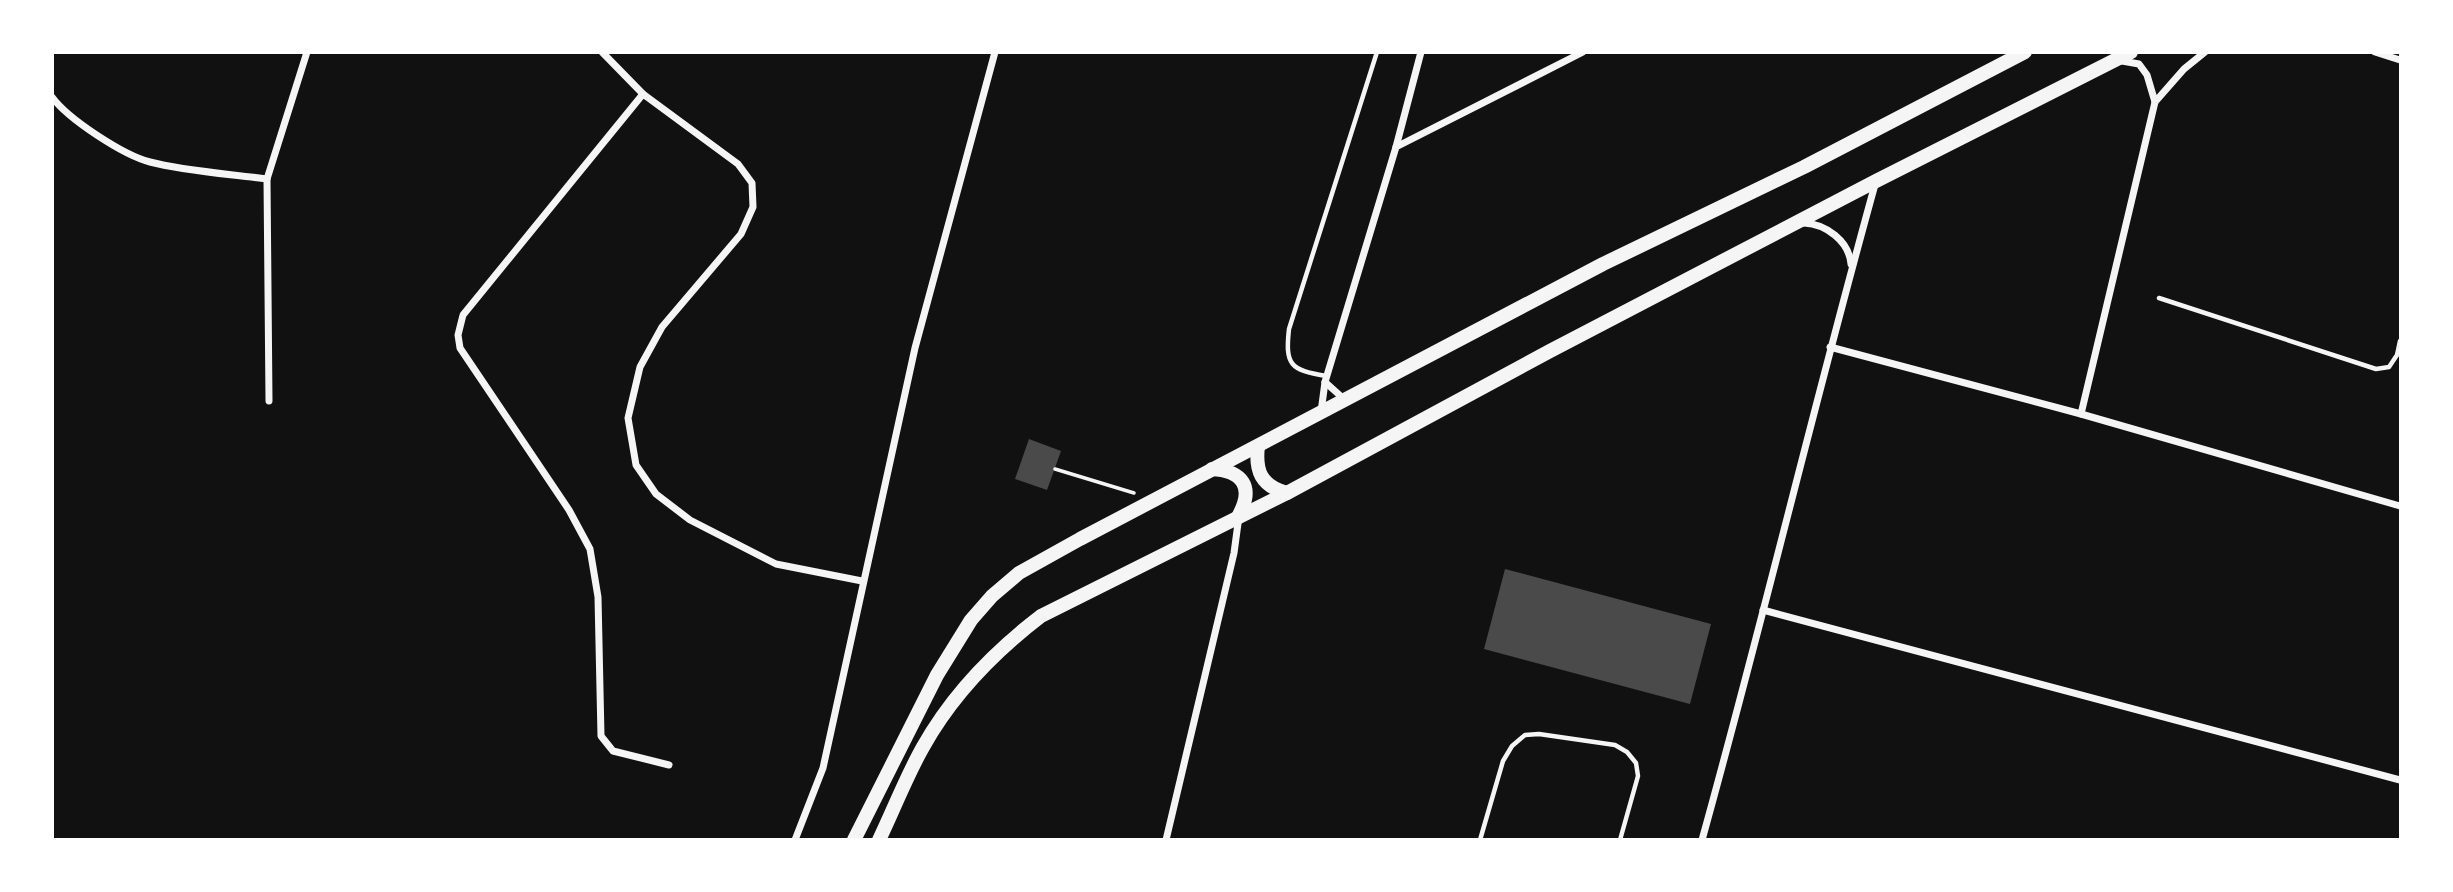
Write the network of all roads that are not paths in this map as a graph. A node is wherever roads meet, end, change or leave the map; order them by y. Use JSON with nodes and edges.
{"nodes":[{"id":1,"x":307,"y":52,"type":"edge"},
{"id":2,"x":602,"y":52,"type":"edge"},
{"id":3,"x":995,"y":52,"type":"edge"},
{"id":4,"x":1377,"y":52,"type":"edge"},
{"id":5,"x":1421,"y":52,"type":"edge"},
{"id":6,"x":1583,"y":52,"type":"edge"},
{"id":7,"x":2025,"y":52,"type":"edge"},
{"id":8,"x":2131,"y":52,"type":"edge"},
{"id":9,"x":2205,"y":52,"type":"edge"},
{"id":10,"x":2375,"y":52,"type":"edge"},
{"id":11,"x":2400,"y":60,"type":"edge"},
{"id":12,"x":2111,"y":62,"type":"junction"},
{"id":13,"x":643,"y":94,"type":"junction"},
{"id":14,"x":52,"y":97,"type":"edge"},
{"id":15,"x":2155,"y":102,"type":"junction"},
{"id":16,"x":1396,"y":147,"type":"junction"},
{"id":17,"x":267,"y":179,"type":"junction"},
{"id":18,"x":1876,"y":181,"type":"junction"},
{"id":19,"x":1796,"y":222,"type":"junction"},
{"id":20,"x":1852,"y":268,"type":"junction"},
{"id":21,"x":2158,"y":298,"type":"dead end"},
{"id":22,"x":2400,"y":341,"type":"edge"},
{"id":23,"x":1830,"y":347,"type":"junction"},
{"id":24,"x":1325,"y":379,"type":"junction"},
{"id":25,"x":1345,"y":400,"type":"junction"},
{"id":26,"x":269,"y":401,"type":"dead end"},
{"id":27,"x":1321,"y":413,"type":"junction"},
{"id":28,"x":2081,"y":414,"type":"junction"},
{"id":29,"x":1258,"y":446,"type":"junction"},
{"id":30,"x":1212,"y":469,"type":"junction"},
{"id":31,"x":1287,"y":493,"type":"junction"},
{"id":32,"x":2400,"y":506,"type":"edge"},
{"id":33,"x":1239,"y":515,"type":"junction"},
{"id":34,"x":862,"y":581,"type":"junction"},
{"id":35,"x":1763,"y":610,"type":"junction"},
{"id":36,"x":669,"y":765,"type":"dead end"},
{"id":37,"x":2400,"y":780,"type":"edge"},
{"id":38,"x":795,"y":839,"type":"edge"},
{"id":39,"x":854,"y":839,"type":"edge"},
{"id":40,"x":878,"y":839,"type":"edge"},
{"id":41,"x":1166,"y":839,"type":"edge"},
{"id":42,"x":1480,"y":839,"type":"edge"},
{"id":43,"x":1620,"y":839,"type":"edge"},
{"id":44,"x":1702,"y":839,"type":"edge"}],
"edges":[{"from":1,"to":17,"type":"street"},
{"from":2,"to":13,"type":"street"},
{"from":3,"to":34,"type":"street"},
{"from":4,"to":24,"type":"lane"},
{"from":5,"to":16,"type":"street"},
{"from":6,"to":16,"type":"street"},
{"from":7,"to":25,"type":"main road"},
{"from":8,"to":12,"type":"main road"},
{"from":9,"to":15,"type":"street"},
{"from":10,"to":11,"type":"street"},
{"from":12,"to":15,"type":"street"},
{"from":12,"to":18,"type":"main road"},
{"from":13,"to":34,"type":"street"},
{"from":13,"to":36,"type":"street"},
{"from":14,"to":17,"type":"street"},
{"from":15,"to":28,"type":"street"},
{"from":16,"to":24,"type":"street"},
{"from":17,"to":26,"type":"street"},
{"from":18,"to":19,"type":"main road"},
{"from":18,"to":20,"type":"street"},
{"from":19,"to":20,"type":"street"},
{"from":19,"to":31,"type":"main road"},
{"from":20,"to":23,"type":"street"},
{"from":21,"to":22,"type":"lane"},
{"from":23,"to":28,"type":"street"},
{"from":23,"to":35,"type":"street"},
{"from":24,"to":25,"type":"street"},
{"from":24,"to":27,"type":"street"},
{"from":25,"to":27,"type":"main road"},
{"from":27,"to":29,"type":"main road"},
{"from":28,"to":32,"type":"street"},
{"from":29,"to":30,"type":"main road"},
{"from":29,"to":31,"type":"main road"},
{"from":30,"to":33,"type":"main road"},
{"from":30,"to":39,"type":"main road"},
{"from":31,"to":33,"type":"main road"},
{"from":33,"to":40,"type":"main road"},
{"from":33,"to":41,"type":"street"},
{"from":34,"to":38,"type":"street"},
{"from":35,"to":37,"type":"street"},
{"from":35,"to":44,"type":"street"},
{"from":42,"to":43,"type":"lane"}]}
